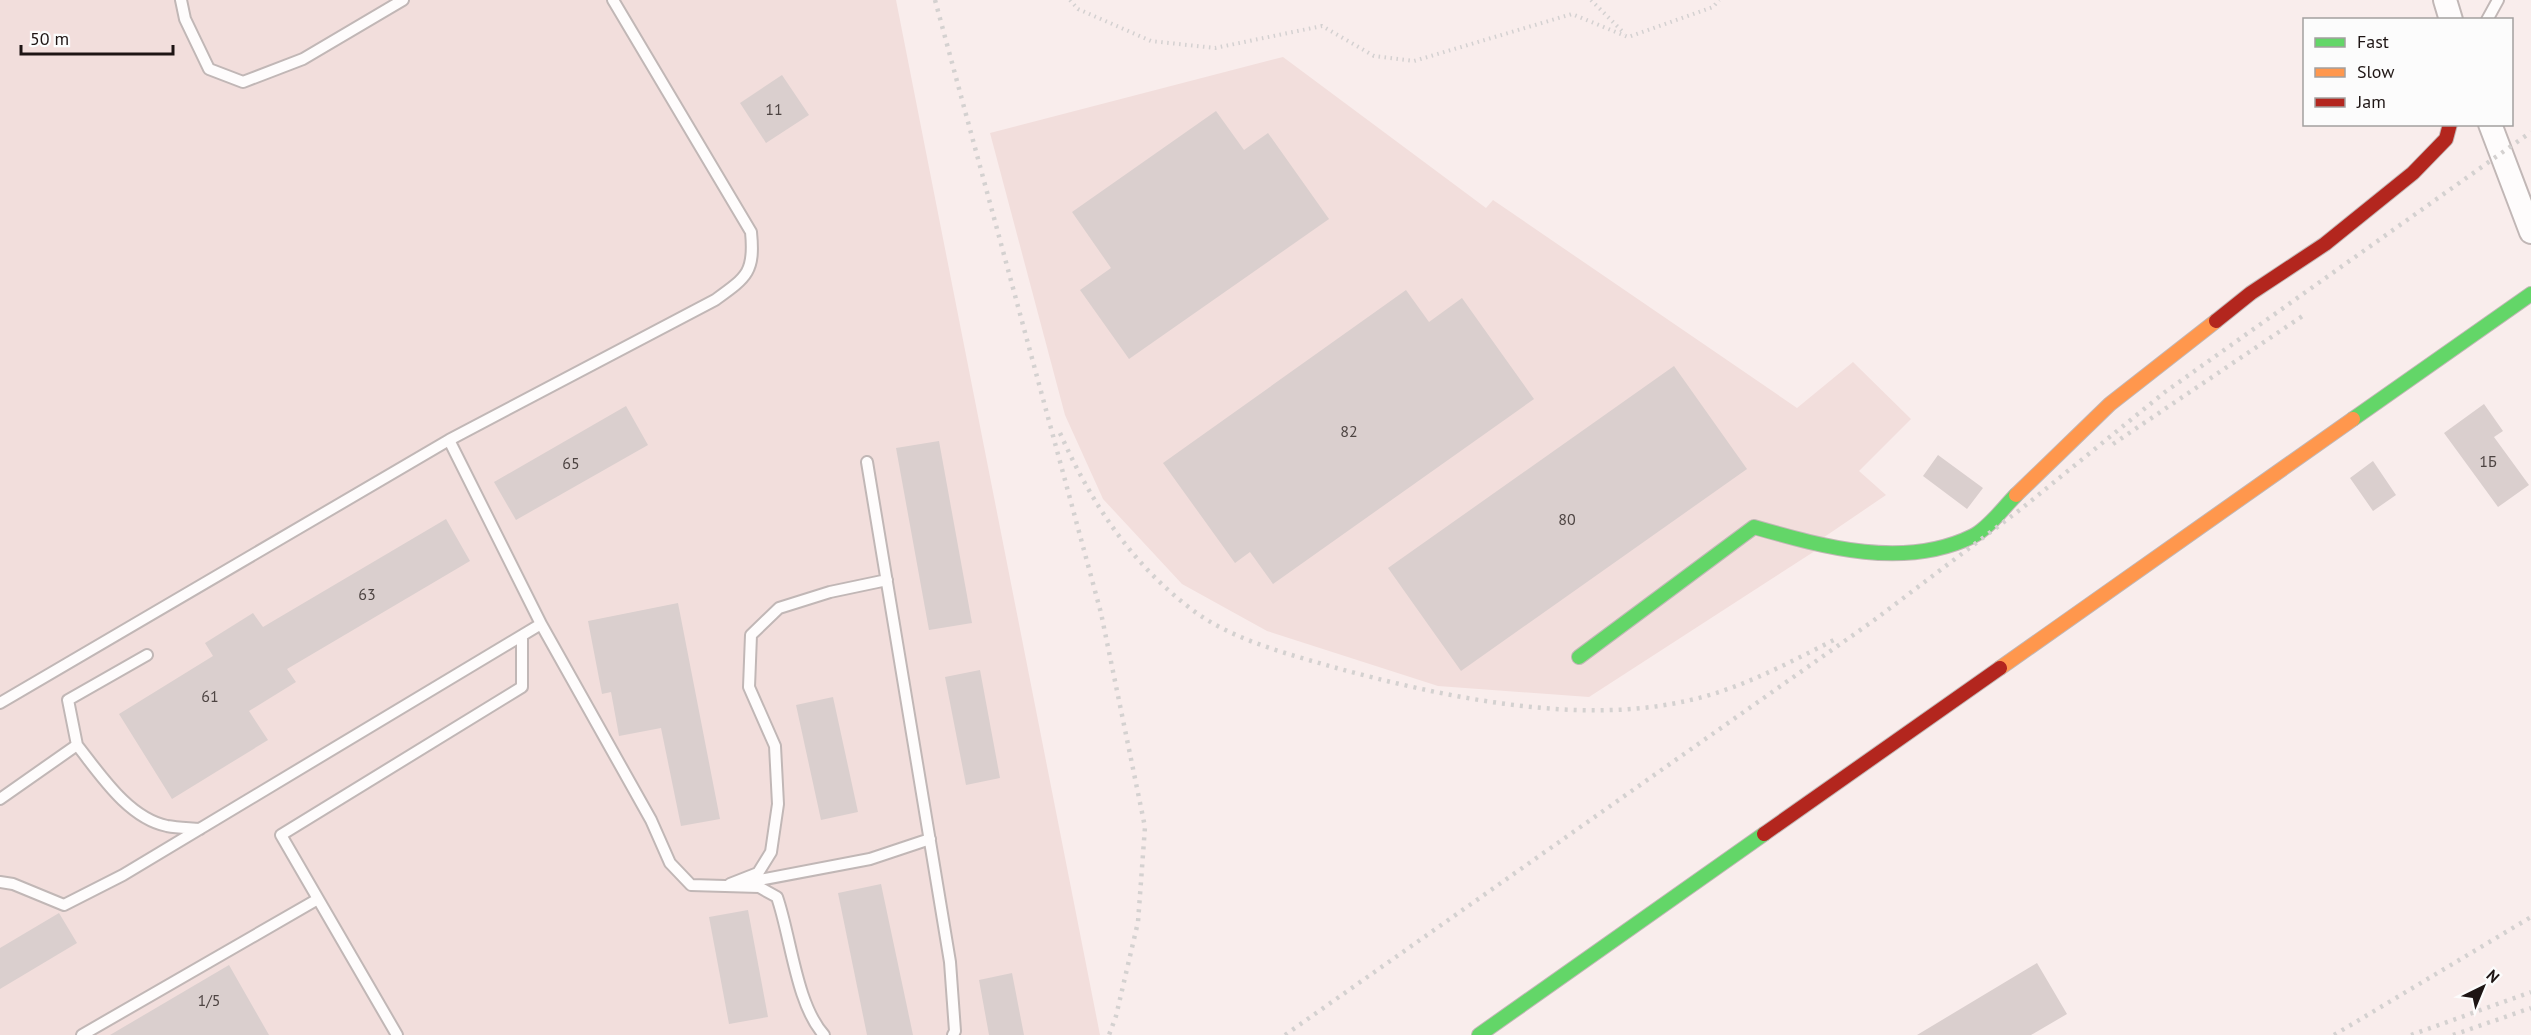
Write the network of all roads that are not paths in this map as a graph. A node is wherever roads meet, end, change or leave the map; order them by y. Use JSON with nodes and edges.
{"nodes":[{"id":1,"x":181,"y":0,"type":"edge"},
{"id":2,"x":402,"y":0,"type":"edge"},
{"id":3,"x":613,"y":0,"type":"edge"},
{"id":4,"x":2445,"y":0,"type":"edge"},
{"id":5,"x":2498,"y":0,"type":"edge"},
{"id":6,"x":2450,"y":18,"type":"edge"},
{"id":7,"x":2488,"y":18,"type":"edge"},
{"id":8,"x":2449,"y":126,"type":"edge"},
{"id":9,"x":2491,"y":126,"type":"edge"},
{"id":10,"x":2531,"y":232,"type":"edge"},
{"id":11,"x":2531,"y":294,"type":"edge"},
{"id":12,"x":449,"y":440,"type":"junction"},
{"id":13,"x":867,"y":462,"type":"dead end"},
{"id":14,"x":887,"y":580,"type":"junction"},
{"id":15,"x":541,"y":624,"type":"junction"},
{"id":16,"x":522,"y":636,"type":"junction"},
{"id":17,"x":147,"y":655,"type":"dead end"},
{"id":18,"x":1579,"y":657,"type":"dead end"},
{"id":19,"x":0,"y":703,"type":"edge"},
{"id":20,"x":76,"y":745,"type":"junction"},
{"id":21,"x":0,"y":799,"type":"edge"},
{"id":22,"x":200,"y":829,"type":"junction"},
{"id":23,"x":930,"y":839,"type":"junction"},
{"id":24,"x":0,"y":882,"type":"edge"},
{"id":25,"x":725,"y":886,"type":"junction"},
{"id":26,"x":318,"y":898,"type":"junction"},
{"id":27,"x":82,"y":1035,"type":"edge"},
{"id":28,"x":397,"y":1035,"type":"edge"},
{"id":29,"x":824,"y":1035,"type":"edge"},
{"id":30,"x":953,"y":1035,"type":"edge"},
{"id":31,"x":1479,"y":1035,"type":"edge"}],
"edges":[{"from":1,"to":2,"type":"lane"},
{"from":3,"to":12,"type":"lane"},
{"from":4,"to":6,"type":"street"},
{"from":5,"to":7,"type":"lane"},
{"from":8,"to":18,"type":"main road"},
{"from":9,"to":10,"type":"street"},
{"from":11,"to":31,"type":"main road"},
{"from":12,"to":15,"type":"lane"},
{"from":12,"to":19,"type":"lane"},
{"from":13,"to":14,"type":"lane"},
{"from":14,"to":23,"type":"lane"},
{"from":14,"to":25,"type":"lane"},
{"from":15,"to":16,"type":"lane"},
{"from":15,"to":25,"type":"lane"},
{"from":16,"to":22,"type":"lane"},
{"from":16,"to":26,"type":"lane"},
{"from":17,"to":20,"type":"lane"},
{"from":20,"to":21,"type":"lane"},
{"from":20,"to":22,"type":"lane"},
{"from":22,"to":24,"type":"lane"},
{"from":23,"to":25,"type":"lane"},
{"from":23,"to":30,"type":"lane"},
{"from":25,"to":29,"type":"lane"},
{"from":26,"to":27,"type":"lane"},
{"from":26,"to":28,"type":"lane"}]}
